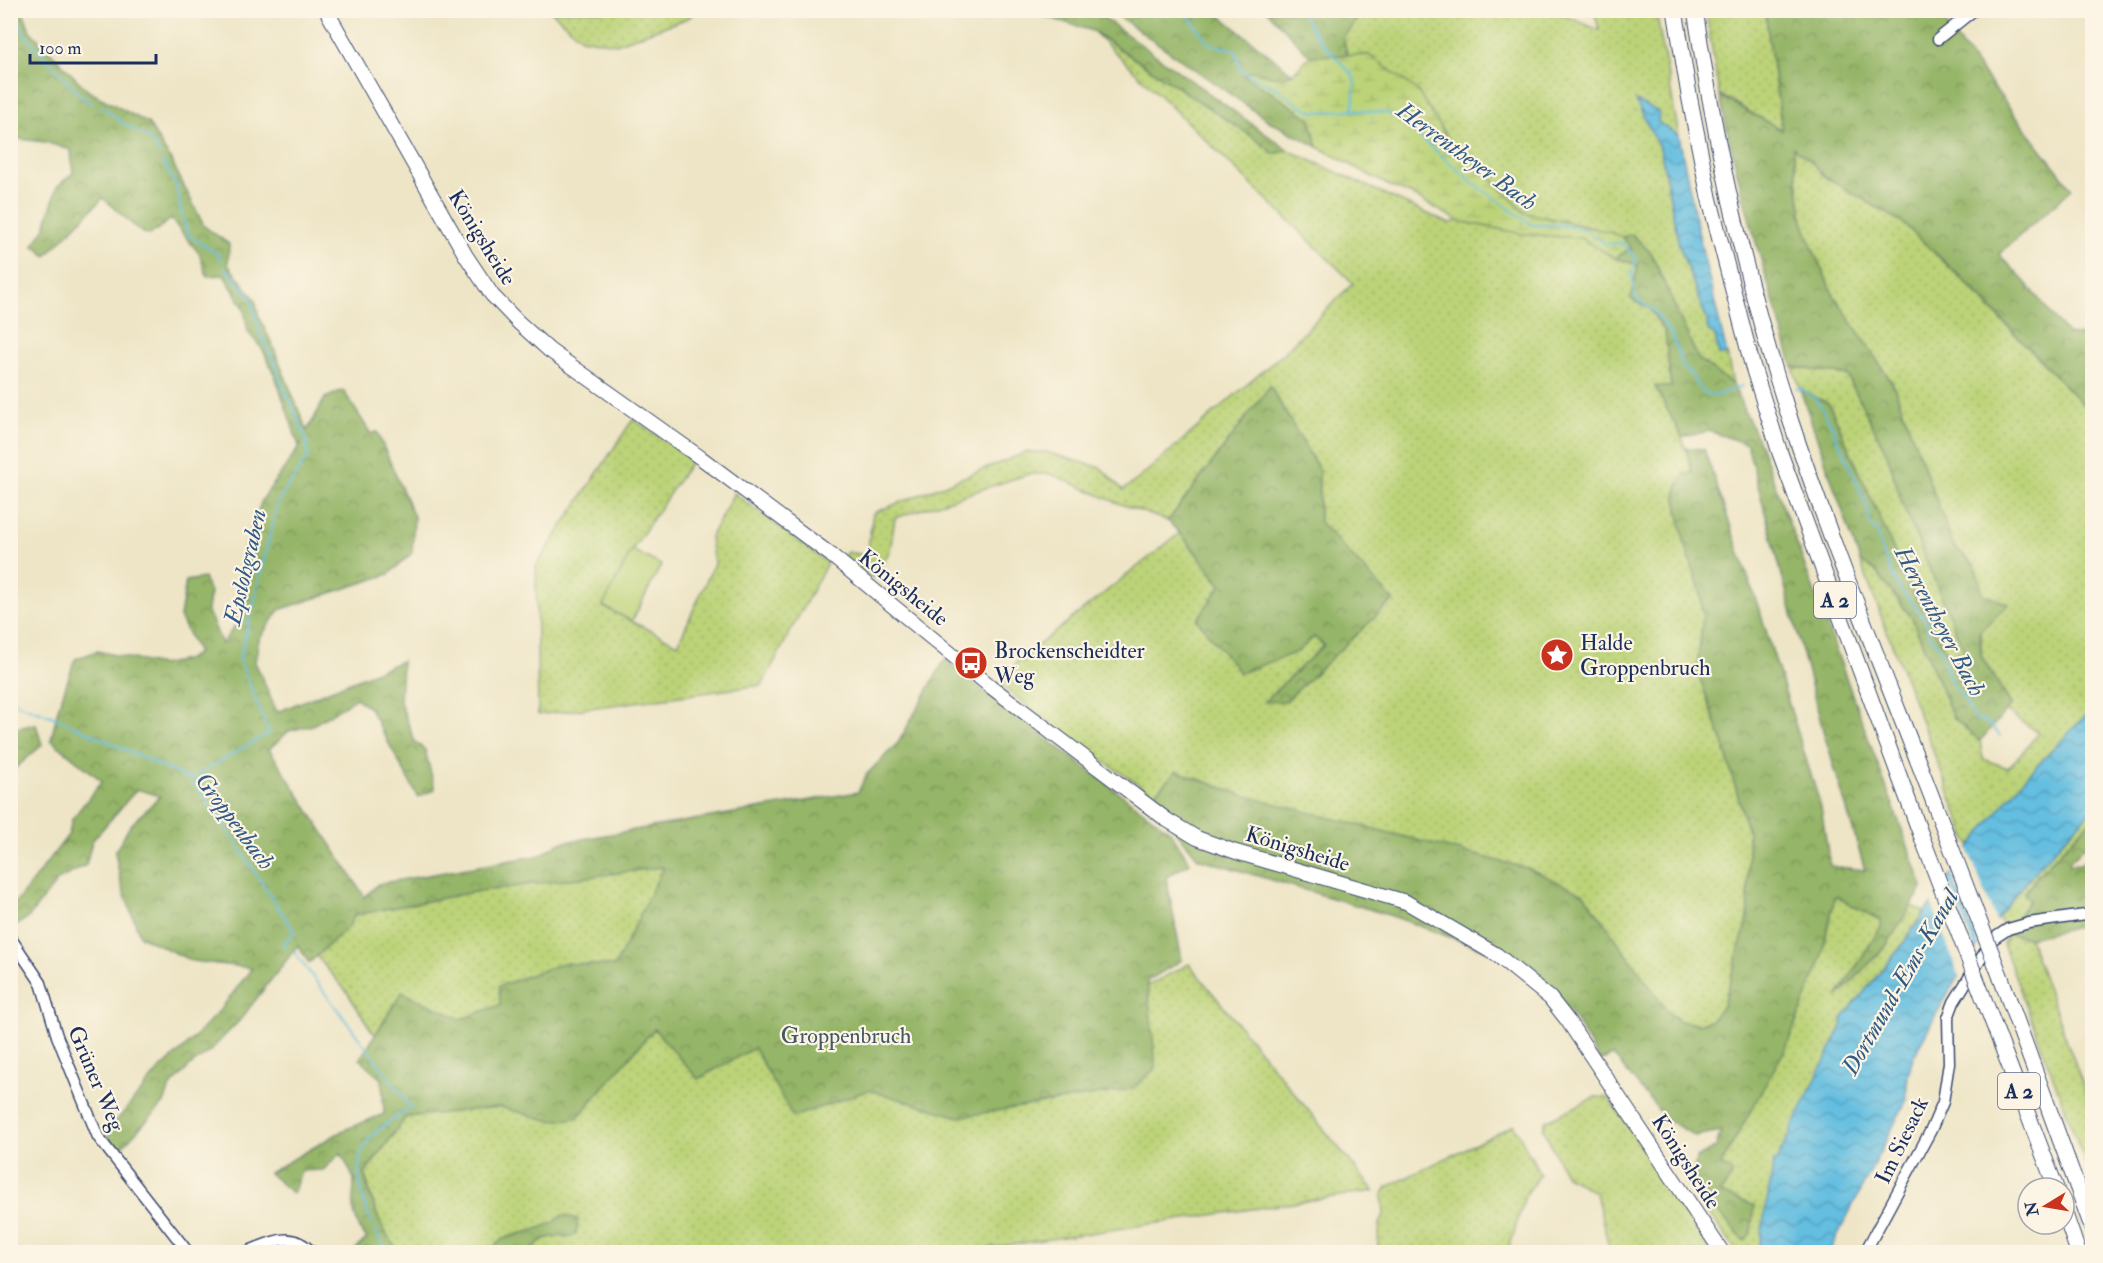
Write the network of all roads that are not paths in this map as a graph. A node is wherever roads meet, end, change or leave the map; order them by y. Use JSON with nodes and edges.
{"nodes":[{"id":1,"x":326,"y":10,"type":"edge"},
{"id":2,"x":1675,"y":10,"type":"edge"},
{"id":3,"x":1695,"y":10,"type":"edge"},
{"id":4,"x":1974,"y":10,"type":"edge"},
{"id":5,"x":1938,"y":39,"type":"dead end"},
{"id":6,"x":2092,"y":914,"type":"edge"},
{"id":7,"x":10,"y":937,"type":"edge"},
{"id":8,"x":2051,"y":1176,"type":"edge"},
{"id":9,"x":2092,"y":1227,"type":"edge"},
{"id":10,"x":2073,"y":1236,"type":"edge"},
{"id":11,"x":188,"y":1252,"type":"edge"},
{"id":12,"x":246,"y":1252,"type":"edge"},
{"id":13,"x":312,"y":1252,"type":"edge"},
{"id":14,"x":1722,"y":1252,"type":"edge"},
{"id":15,"x":1864,"y":1252,"type":"edge"},
{"id":16,"x":2078,"y":1252,"type":"edge"}],
"edges":[{"from":1,"to":14,"type":"main road","name":"Königsheide"},
{"from":2,"to":8,"type":"highway","number":"A 2","bridge":true},
{"from":3,"to":9,"type":"highway","number":"A 2","bridge":true},
{"from":4,"to":5,"type":"street"},
{"from":6,"to":15,"type":"street","name":"Im Siesack"},
{"from":7,"to":11,"type":"street","name":"Grüner Weg"},
{"from":10,"to":16,"type":"highway"},
{"from":12,"to":13,"type":"street"}]}
